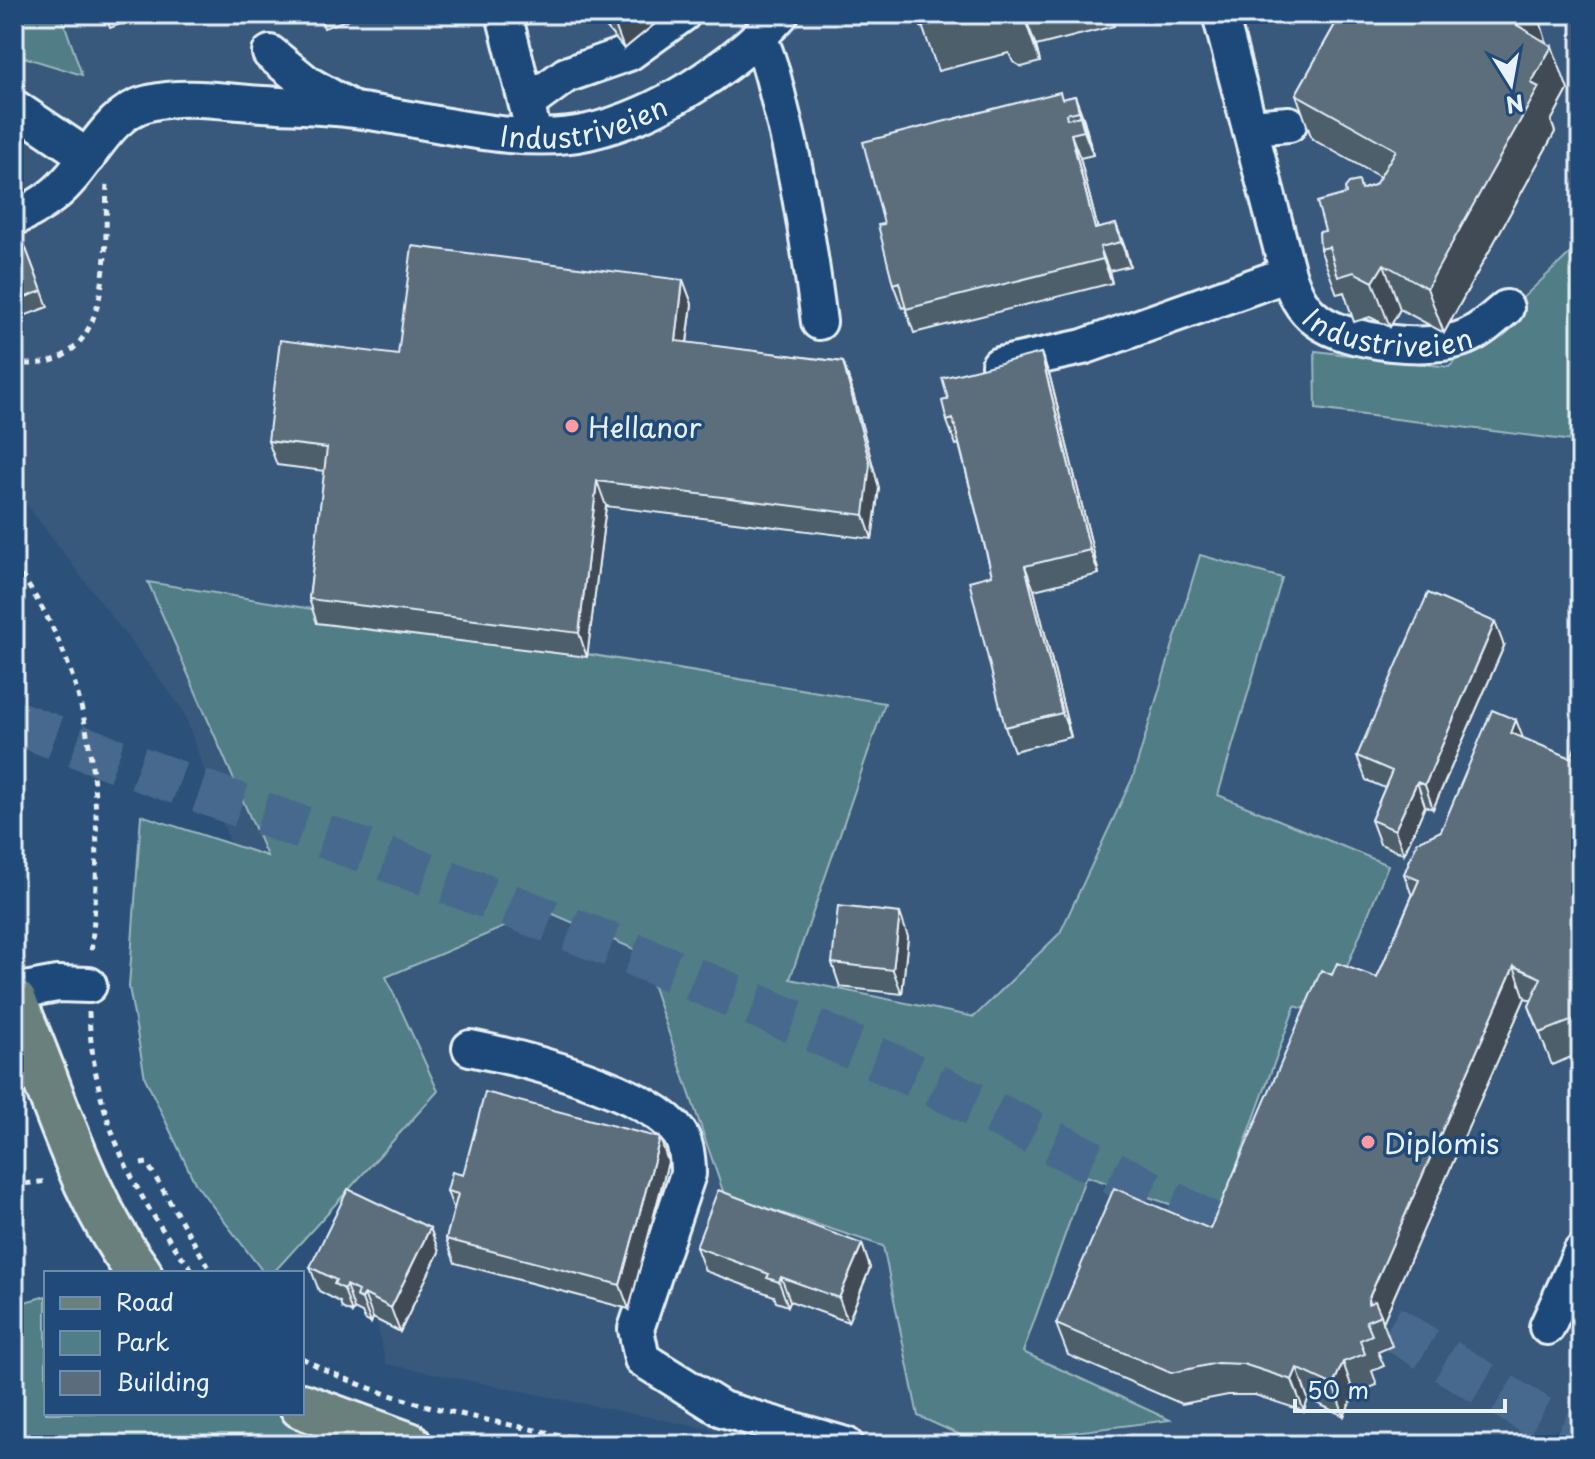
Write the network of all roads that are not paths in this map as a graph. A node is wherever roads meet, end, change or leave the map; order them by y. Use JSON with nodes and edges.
{"nodes":[{"id":1,"x":504,"y":14,"type":"edge"},
{"id":2,"x":683,"y":14,"type":"edge"},
{"id":3,"x":1220,"y":14,"type":"edge"},
{"id":4,"x":770,"y":26,"type":"edge"},
{"id":5,"x":270,"y":53,"type":"dead end"},
{"id":6,"x":14,"y":107,"type":"edge"},
{"id":7,"x":355,"y":110,"type":"junction"},
{"id":8,"x":530,"y":119,"type":"junction"},
{"id":9,"x":1289,"y":124,"type":"dead end"},
{"id":10,"x":1250,"y":127,"type":"junction"},
{"id":11,"x":95,"y":147,"type":"junction"},
{"id":12,"x":14,"y":218,"type":"edge"},
{"id":13,"x":1288,"y":274,"type":"junction"},
{"id":14,"x":1506,"y":308,"type":"dead end"},
{"id":15,"x":819,"y":322,"type":"dead end"},
{"id":16,"x":972,"y":373,"type":"edge"},
{"id":17,"x":89,"y":985,"type":"road end"},
{"id":18,"x":14,"y":992,"type":"edge"},
{"id":19,"x":14,"y":1002,"type":"edge"},
{"id":20,"x":470,"y":1048,"type":"dead end"},
{"id":21,"x":1581,"y":1252,"type":"edge"},
{"id":22,"x":138,"y":1271,"type":"edge"},
{"id":23,"x":1547,"y":1327,"type":"dead end"},
{"id":24,"x":304,"y":1407,"type":"edge"},
{"id":25,"x":409,"y":1445,"type":"edge"},
{"id":26,"x":846,"y":1445,"type":"edge"}],
"edges":[{"from":1,"to":8,"type":"street"},
{"from":2,"to":8,"type":"street"},
{"from":3,"to":10,"type":"street","name":"Industriveien"},
{"from":4,"to":8,"type":"street","name":"Industriveien"},
{"from":4,"to":15,"type":"street"},
{"from":5,"to":7,"type":"street"},
{"from":6,"to":11,"type":"street"},
{"from":7,"to":8,"type":"street","name":"Industriveien"},
{"from":7,"to":11,"type":"street"},
{"from":9,"to":10,"type":"street"},
{"from":10,"to":13,"type":"street","name":"Industriveien"},
{"from":11,"to":12,"type":"street"},
{"from":13,"to":14,"type":"street","name":"Industriveien"},
{"from":13,"to":16,"type":"street"},
{"from":17,"to":18,"type":"street"},
{"from":19,"to":22,"type":"main road"},
{"from":20,"to":26,"type":"street"},
{"from":21,"to":23,"type":"street"},
{"from":24,"to":25,"type":"main road"}]}
